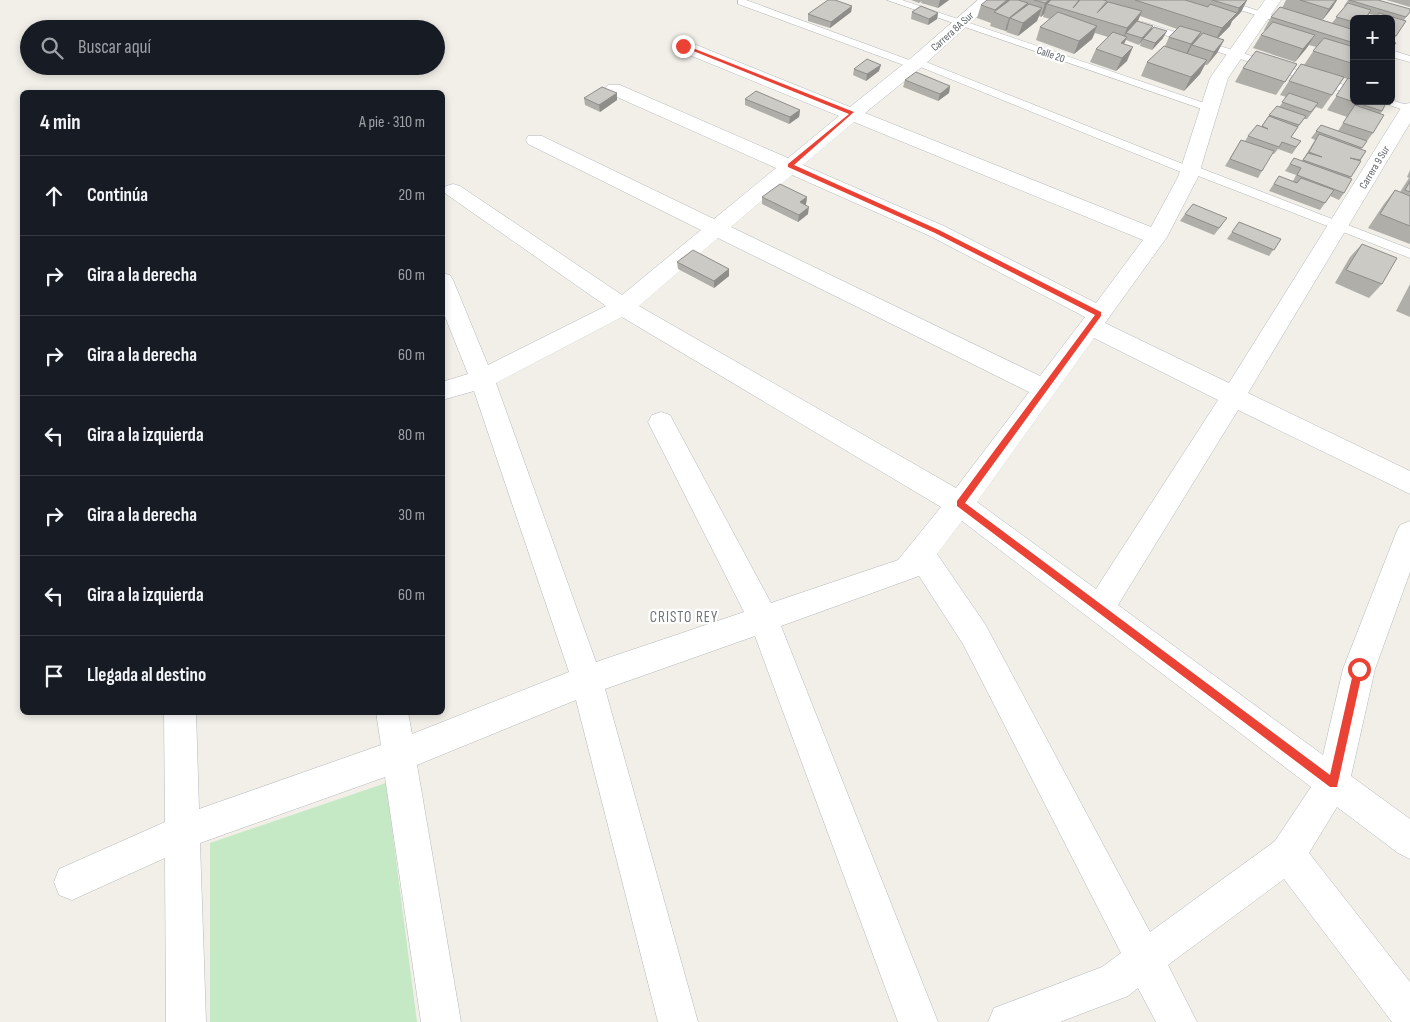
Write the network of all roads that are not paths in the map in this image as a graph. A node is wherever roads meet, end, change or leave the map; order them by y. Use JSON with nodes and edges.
{"nodes":[{"id":1,"x":892,"y":0,"type":"edge"},
{"id":2,"x":987,"y":0,"type":"edge"},
{"id":3,"x":1214,"y":0,"type":"edge"},
{"id":4,"x":1273,"y":0,"type":"edge"},
{"id":5,"x":742,"y":2,"type":"dead end"},
{"id":6,"x":1262,"y":14,"type":"junction"},
{"id":7,"x":1130,"y":21,"type":"edge"},
{"id":8,"x":1290,"y":22,"type":"edge"},
{"id":9,"x":960,"y":23,"type":"junction"},
{"id":10,"x":683,"y":46,"type":"dead end"},
{"id":11,"x":1234,"y":54,"type":"junction"},
{"id":12,"x":1395,"y":54,"type":"edge"},
{"id":13,"x":1410,"y":59,"type":"edge"},
{"id":14,"x":915,"y":64,"type":"junction"},
{"id":15,"x":614,"y":89,"type":"dead end"},
{"id":16,"x":1350,"y":91,"type":"edge"},
{"id":17,"x":1395,"y":105,"type":"edge"},
{"id":18,"x":1209,"y":108,"type":"junction"},
{"id":19,"x":1410,"y":109,"type":"edge"},
{"id":20,"x":852,"y":114,"type":"junction"},
{"id":21,"x":535,"y":140,"type":"dead end"},
{"id":22,"x":790,"y":166,"type":"junction"},
{"id":23,"x":1190,"y":170,"type":"junction"},
{"id":24,"x":453,"y":190,"type":"dead end"},
{"id":25,"x":1338,"y":226,"type":"junction"},
{"id":26,"x":716,"y":229,"type":"junction"},
{"id":27,"x":1156,"y":237,"type":"junction"},
{"id":28,"x":1410,"y":254,"type":"edge"},
{"id":29,"x":445,"y":288,"type":"edge"},
{"id":30,"x":624,"y":307,"type":"junction"},
{"id":31,"x":1095,"y":320,"type":"junction"},
{"id":32,"x":482,"y":380,"type":"junction"},
{"id":33,"x":1045,"y":389,"type":"junction"},
{"id":34,"x":445,"y":390,"type":"edge"},
{"id":35,"x":1233,"y":397,"type":"junction"},
{"id":36,"x":661,"y":422,"type":"dead end"},
{"id":37,"x":1410,"y":483,"type":"edge"},
{"id":38,"x":960,"y":504,"type":"junction"},
{"id":39,"x":1410,"y":533,"type":"edge"},
{"id":40,"x":920,"y":553,"type":"junction"},
{"id":41,"x":1100,"y":608,"type":"junction"},
{"id":42,"x":763,"y":618,"type":"junction"},
{"id":43,"x":587,"y":680,"type":"junction"},
{"id":44,"x":180,"y":715,"type":"edge"},
{"id":45,"x":393,"y":715,"type":"edge"},
{"id":46,"x":401,"y":755,"type":"junction"},
{"id":47,"x":1333,"y":783,"type":"junction"},
{"id":48,"x":183,"y":832,"type":"junction"},
{"id":49,"x":1410,"y":841,"type":"edge"},
{"id":50,"x":1288,"y":854,"type":"junction"},
{"id":51,"x":72,"y":882,"type":"dead end"},
{"id":52,"x":1144,"y":960,"type":"junction"},
{"id":53,"x":1410,"y":1014,"type":"edge"},
{"id":54,"x":186,"y":1022,"type":"edge"},
{"id":55,"x":442,"y":1022,"type":"edge"},
{"id":56,"x":678,"y":1022,"type":"edge"},
{"id":57,"x":918,"y":1022,"type":"edge"},
{"id":58,"x":1008,"y":1022,"type":"edge"},
{"id":59,"x":1177,"y":1022,"type":"edge"}],
"edges":[{"from":1,"to":9,"type":"lane","name":"Calle 20"},
{"from":2,"to":9,"type":"street","name":"Carrera 8A Sur"},
{"from":3,"to":6,"type":"lane"},
{"from":4,"to":6,"type":"street"},
{"from":5,"to":14,"type":"lane"},
{"from":6,"to":8,"type":"lane"},
{"from":6,"to":11,"type":"street"},
{"from":7,"to":11,"type":"lane"},
{"from":9,"to":14,"type":"street","name":"Carrera 8A Sur"},
{"from":9,"to":18,"type":"lane","name":"Calle 20"},
{"from":10,"to":20,"type":"street"},
{"from":11,"to":16,"type":"lane"},
{"from":11,"to":18,"type":"street"},
{"from":12,"to":13,"type":"lane"},
{"from":14,"to":20,"type":"street","name":"Carrera 8A Sur"},
{"from":14,"to":23,"type":"lane"},
{"from":15,"to":22,"type":"street"},
{"from":17,"to":19,"type":"lane"},
{"from":18,"to":23,"type":"street"},
{"from":19,"to":25,"type":"street","name":"Carrera 9 Sur"},
{"from":20,"to":22,"type":"street","name":"Carrera 8A Sur"},
{"from":20,"to":27,"type":"street"},
{"from":21,"to":26,"type":"street"},
{"from":22,"to":26,"type":"street","name":"Carrera 8A Sur"},
{"from":22,"to":31,"type":"street"},
{"from":23,"to":25,"type":"lane"},
{"from":23,"to":27,"type":"street"},
{"from":24,"to":30,"type":"street"},
{"from":25,"to":28,"type":"lane"},
{"from":25,"to":35,"type":"street","name":"Carrera 9 Sur"},
{"from":26,"to":30,"type":"street","name":"Carrera 8A Sur"},
{"from":26,"to":33,"type":"street"},
{"from":27,"to":31,"type":"street"},
{"from":29,"to":32,"type":"street"},
{"from":30,"to":32,"type":"street","name":"Carrera 8A Sur"},
{"from":30,"to":38,"type":"street"},
{"from":31,"to":33,"type":"street"},
{"from":31,"to":35,"type":"street"},
{"from":32,"to":34,"type":"street","name":"Carrera 8A Sur"},
{"from":32,"to":43,"type":"street"},
{"from":33,"to":38,"type":"street"},
{"from":35,"to":37,"type":"street"},
{"from":35,"to":41,"type":"street","name":"Carrera 9 Sur"},
{"from":36,"to":42,"type":"street"},
{"from":38,"to":40,"type":"street"},
{"from":38,"to":41,"type":"street"},
{"from":39,"to":47,"type":"street"},
{"from":40,"to":42,"type":"street"},
{"from":40,"to":52,"type":"street"},
{"from":41,"to":47,"type":"street"},
{"from":42,"to":43,"type":"street"},
{"from":42,"to":57,"type":"street"},
{"from":43,"to":46,"type":"street"},
{"from":43,"to":56,"type":"street"},
{"from":44,"to":48,"type":"street"},
{"from":45,"to":46,"type":"street"},
{"from":46,"to":48,"type":"street"},
{"from":46,"to":55,"type":"street"},
{"from":47,"to":49,"type":"street"},
{"from":47,"to":50,"type":"street"},
{"from":48,"to":51,"type":"street"},
{"from":48,"to":54,"type":"street"},
{"from":50,"to":52,"type":"street"},
{"from":50,"to":53,"type":"street"},
{"from":52,"to":58,"type":"street"},
{"from":52,"to":59,"type":"street"}]}
